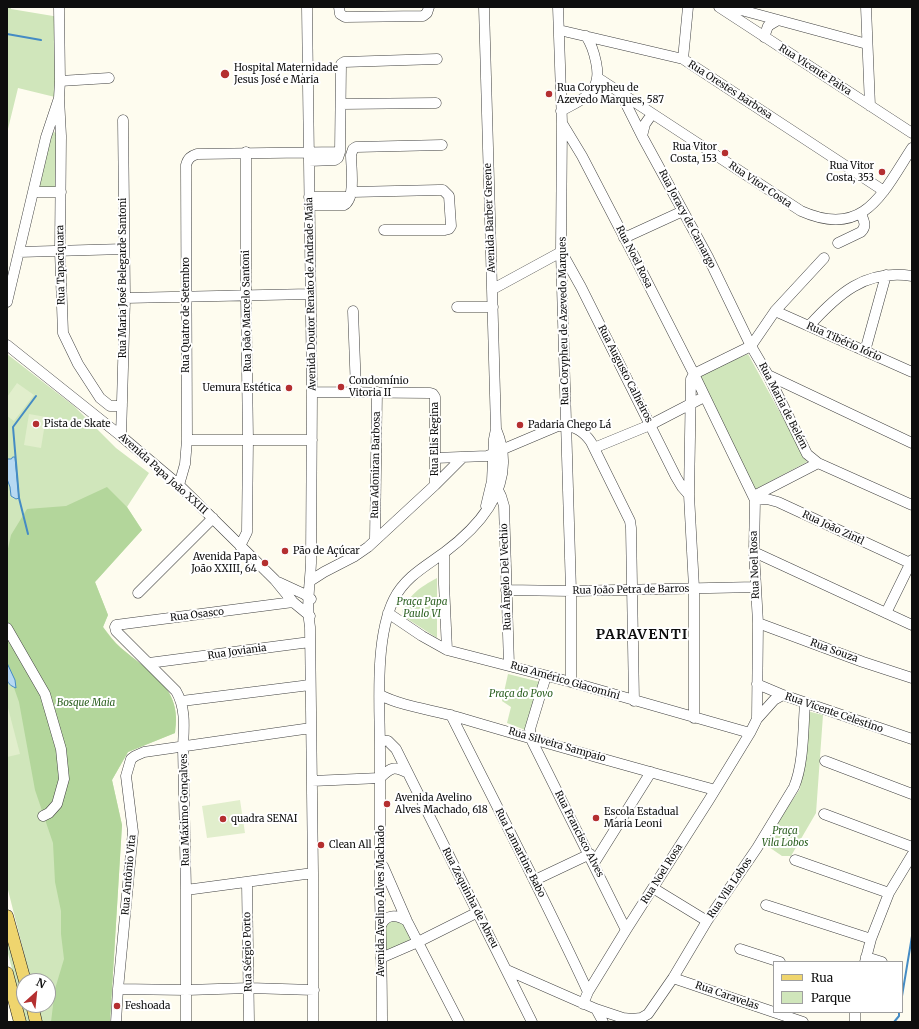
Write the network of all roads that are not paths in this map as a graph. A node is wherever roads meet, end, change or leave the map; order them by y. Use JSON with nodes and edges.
{"nodes":[{"id":1,"x":59,"y":7,"type":"edge"},
{"id":2,"x":307,"y":7,"type":"edge"},
{"id":3,"x":339,"y":7,"type":"edge"},
{"id":4,"x":429,"y":7,"type":"edge"},
{"id":5,"x":484,"y":7,"type":"edge"},
{"id":6,"x":558,"y":7,"type":"edge"},
{"id":7,"x":688,"y":7,"type":"edge"},
{"id":8,"x":719,"y":7,"type":"edge"},
{"id":9,"x":730,"y":7,"type":"edge"},
{"id":10,"x":866,"y":7,"type":"edge"},
{"id":11,"x":778,"y":20,"type":"junction"},
{"id":12,"x":559,"y":30,"type":"junction"},
{"id":13,"x":586,"y":36,"type":"junction"},
{"id":14,"x":764,"y":37,"type":"junction"},
{"id":15,"x":618,"y":44,"type":"junction"},
{"id":16,"x":867,"y":44,"type":"junction"},
{"id":17,"x":594,"y":50,"type":"junction"},
{"id":18,"x":437,"y":59,"type":"dead end"},
{"id":19,"x":683,"y":59,"type":"junction"},
{"id":20,"x":109,"y":78,"type":"dead end"},
{"id":21,"x":598,"y":78,"type":"junction"},
{"id":22,"x":60,"y":81,"type":"junction"},
{"id":23,"x":593,"y":88,"type":"junction"},
{"id":24,"x":620,"y":93,"type":"junction"},
{"id":25,"x":59,"y":98,"type":"junction"},
{"id":26,"x":436,"y":103,"type":"dead end"},
{"id":27,"x":341,"y":104,"type":"junction"},
{"id":28,"x":870,"y":106,"type":"junction"},
{"id":29,"x":561,"y":111,"type":"junction"},
{"id":30,"x":649,"y":112,"type":"junction"},
{"id":31,"x":123,"y":120,"type":"dead end"},
{"id":32,"x":562,"y":123,"type":"junction"},
{"id":33,"x":636,"y":125,"type":"junction"},
{"id":34,"x":912,"y":133,"type":"edge"},
{"id":35,"x":61,"y":136,"type":"junction"},
{"id":36,"x":642,"y":136,"type":"junction"},
{"id":37,"x":46,"y":137,"type":"junction"},
{"id":38,"x":442,"y":145,"type":"dead end"},
{"id":39,"x":912,"y":148,"type":"edge"},
{"id":40,"x":246,"y":152,"type":"junction"},
{"id":41,"x":582,"y":156,"type":"junction"},
{"id":42,"x":308,"y":157,"type":"junction"},
{"id":43,"x":562,"y":161,"type":"junction"},
{"id":44,"x":884,"y":191,"type":"junction"},
{"id":45,"x":33,"y":192,"type":"junction"},
{"id":46,"x":61,"y":192,"type":"junction"},
{"id":47,"x":351,"y":194,"type":"junction"},
{"id":48,"x":309,"y":201,"type":"junction"},
{"id":49,"x":683,"y":211,"type":"junction"},
{"id":50,"x":861,"y":214,"type":"junction"},
{"id":51,"x":384,"y":230,"type":"dead end"},
{"id":52,"x":624,"y":238,"type":"junction"},
{"id":53,"x":838,"y":243,"type":"dead end"},
{"id":54,"x":124,"y":249,"type":"junction"},
{"id":55,"x":60,"y":251,"type":"junction"},
{"id":56,"x":19,"y":252,"type":"junction"},
{"id":57,"x":561,"y":252,"type":"junction"},
{"id":58,"x":824,"y":258,"type":"dead end"},
{"id":59,"x":886,"y":275,"type":"junction"},
{"id":60,"x":912,"y":276,"type":"edge"},
{"id":61,"x":581,"y":287,"type":"junction"},
{"id":62,"x":562,"y":288,"type":"junction"},
{"id":63,"x":493,"y":289,"type":"junction"},
{"id":64,"x":310,"y":294,"type":"junction"},
{"id":65,"x":246,"y":296,"type":"junction"},
{"id":66,"x":125,"y":298,"type":"junction"},
{"id":67,"x":186,"y":298,"type":"junction"},
{"id":68,"x":7,"y":302,"type":"edge"},
{"id":69,"x":456,"y":307,"type":"dead end"},
{"id":70,"x":493,"y":307,"type":"junction"},
{"id":71,"x":353,"y":311,"type":"dead end"},
{"id":72,"x":775,"y":311,"type":"junction"},
{"id":73,"x":809,"y":326,"type":"junction"},
{"id":74,"x":7,"y":345,"type":"edge"},
{"id":75,"x":751,"y":346,"type":"junction"},
{"id":76,"x":865,"y":351,"type":"junction"},
{"id":77,"x":912,"y":372,"type":"edge"},
{"id":78,"x":694,"y":374,"type":"junction"},
{"id":79,"x":768,"y":375,"type":"junction"},
{"id":80,"x":799,"y":389,"type":"junction"},
{"id":81,"x":312,"y":392,"type":"junction"},
{"id":82,"x":356,"y":392,"type":"junction"},
{"id":83,"x":377,"y":392,"type":"junction"},
{"id":84,"x":777,"y":393,"type":"junction"},
{"id":85,"x":704,"y":397,"type":"junction"},
{"id":86,"x":690,"y":405,"type":"junction"},
{"id":87,"x":122,"y":406,"type":"junction"},
{"id":88,"x":566,"y":425,"type":"junction"},
{"id":89,"x":650,"y":425,"type":"junction"},
{"id":90,"x":121,"y":436,"type":"junction"},
{"id":91,"x":187,"y":440,"type":"junction"},
{"id":92,"x":248,"y":440,"type":"junction"},
{"id":93,"x":312,"y":440,"type":"junction"},
{"id":94,"x":912,"y":443,"type":"edge"},
{"id":95,"x":594,"y":448,"type":"junction"},
{"id":96,"x":498,"y":452,"type":"junction"},
{"id":97,"x":463,"y":457,"type":"junction"},
{"id":98,"x":434,"y":458,"type":"junction"},
{"id":99,"x":818,"y":463,"type":"junction"},
{"id":100,"x":176,"y":483,"type":"junction"},
{"id":101,"x":436,"y":485,"type":"junction"},
{"id":102,"x":498,"y":490,"type":"junction"},
{"id":103,"x":689,"y":495,"type":"junction"},
{"id":104,"x":754,"y":498,"type":"junction"},
{"id":105,"x":912,"y":505,"type":"edge"},
{"id":106,"x":485,"y":512,"type":"junction"},
{"id":107,"x":213,"y":518,"type":"junction"},
{"id":108,"x":375,"y":539,"type":"junction"},
{"id":109,"x":240,"y":543,"type":"junction"},
{"id":110,"x":754,"y":552,"type":"junction"},
{"id":111,"x":444,"y":553,"type":"junction"},
{"id":112,"x":911,"y":562,"type":"edge"},
{"id":113,"x":275,"y":580,"type":"junction"},
{"id":114,"x":310,"y":581,"type":"junction"},
{"id":115,"x":756,"y":587,"type":"junction"},
{"id":116,"x":694,"y":588,"type":"junction"},
{"id":117,"x":283,"y":590,"type":"junction"},
{"id":118,"x":506,"y":590,"type":"junction"},
{"id":119,"x":632,"y":590,"type":"junction"},
{"id":120,"x":571,"y":591,"type":"junction"},
{"id":121,"x":138,"y":593,"type":"dead end"},
{"id":122,"x":309,"y":598,"type":"junction"},
{"id":123,"x":293,"y":602,"type":"junction"},
{"id":124,"x":277,"y":605,"type":"junction"},
{"id":125,"x":388,"y":613,"type":"junction"},
{"id":126,"x":886,"y":613,"type":"junction"},
{"id":127,"x":310,"y":615,"type":"junction"},
{"id":128,"x":758,"y":623,"type":"junction"},
{"id":129,"x":912,"y":625,"type":"edge"},
{"id":130,"x":7,"y":628,"type":"edge"},
{"id":131,"x":310,"y":642,"type":"junction"},
{"id":132,"x":447,"y":650,"type":"junction"},
{"id":133,"x":165,"y":662,"type":"junction"},
{"id":134,"x":149,"y":664,"type":"junction"},
{"id":135,"x":509,"y":665,"type":"junction"},
{"id":136,"x":158,"y":672,"type":"junction"},
{"id":137,"x":546,"y":676,"type":"junction"},
{"id":138,"x":912,"y":678,"type":"edge"},
{"id":139,"x":570,"y":682,"type":"junction"},
{"id":140,"x":757,"y":684,"type":"junction"},
{"id":141,"x":310,"y":685,"type":"junction"},
{"id":142,"x":380,"y":695,"type":"junction"},
{"id":143,"x":783,"y":695,"type":"junction"},
{"id":144,"x":182,"y":701,"type":"junction"},
{"id":145,"x":634,"y":701,"type":"junction"},
{"id":146,"x":397,"y":703,"type":"junction"},
{"id":147,"x":805,"y":703,"type":"junction"},
{"id":148,"x":380,"y":713,"type":"junction"},
{"id":149,"x":451,"y":715,"type":"junction"},
{"id":150,"x":694,"y":718,"type":"junction"},
{"id":151,"x":757,"y":718,"type":"junction"},
{"id":152,"x":311,"y":728,"type":"junction"},
{"id":153,"x":750,"y":733,"type":"junction"},
{"id":154,"x":531,"y":739,"type":"junction"},
{"id":155,"x":912,"y":739,"type":"edge"},
{"id":156,"x":380,"y":740,"type":"junction"},
{"id":157,"x":393,"y":744,"type":"junction"},
{"id":158,"x":183,"y":747,"type":"junction"},
{"id":159,"x":824,"y":761,"type":"dead end"},
{"id":160,"x":651,"y":772,"type":"junction"},
{"id":161,"x":408,"y":774,"type":"junction"},
{"id":162,"x":380,"y":778,"type":"junction"},
{"id":163,"x":312,"y":781,"type":"junction"},
{"id":164,"x":715,"y":790,"type":"junction"},
{"id":165,"x":912,"y":794,"type":"edge"},
{"id":166,"x":46,"y":814,"type":"dead end"},
{"id":167,"x":824,"y":814,"type":"dead end"},
{"id":168,"x":912,"y":847,"type":"edge"},
{"id":169,"x":912,"y":855,"type":"edge"},
{"id":170,"x":592,"y":858,"type":"junction"},
{"id":171,"x":381,"y":860,"type":"junction"},
{"id":172,"x":795,"y":860,"type":"dead end"},
{"id":173,"x":314,"y":874,"type":"junction"},
{"id":174,"x":535,"y":880,"type":"junction"},
{"id":175,"x":247,"y":883,"type":"junction"},
{"id":176,"x":653,"y":888,"type":"junction"},
{"id":177,"x":186,"y":890,"type":"junction"},
{"id":178,"x":889,"y":893,"type":"junction"},
{"id":179,"x":766,"y":905,"type":"dead end"},
{"id":180,"x":478,"y":912,"type":"junction"},
{"id":181,"x":7,"y":916,"type":"edge"},
{"id":182,"x":407,"y":921,"type":"junction"},
{"id":183,"x":707,"y":921,"type":"junction"},
{"id":184,"x":381,"y":926,"type":"junction"},
{"id":185,"x":626,"y":930,"type":"junction"},
{"id":186,"x":871,"y":939,"type":"junction"},
{"id":187,"x":418,"y":942,"type":"junction"},
{"id":188,"x":740,"y":949,"type":"dead end"},
{"id":189,"x":381,"y":958,"type":"junction"},
{"id":190,"x":865,"y":960,"type":"edge"},
{"id":191,"x":777,"y":961,"type":"edge"},
{"id":192,"x":507,"y":970,"type":"junction"},
{"id":193,"x":7,"y":973,"type":"edge"},
{"id":194,"x":23,"y":973,"type":"edge"},
{"id":195,"x":673,"y":978,"type":"junction"},
{"id":196,"x":249,"y":988,"type":"junction"},
{"id":197,"x":118,"y":989,"type":"junction"},
{"id":198,"x":187,"y":990,"type":"junction"},
{"id":199,"x":314,"y":990,"type":"junction"},
{"id":200,"x":588,"y":992,"type":"junction"},
{"id":201,"x":583,"y":1004,"type":"junction"},
{"id":202,"x":382,"y":1006,"type":"junction"},
{"id":203,"x":596,"y":1010,"type":"junction"},
{"id":204,"x":773,"y":1012,"type":"edge"},
{"id":205,"x":776,"y":1013,"type":"edge"},
{"id":206,"x":643,"y":1020,"type":"edge"},
{"id":207,"x":20,"y":1022,"type":"edge"},
{"id":208,"x":116,"y":1022,"type":"edge"},
{"id":209,"x":186,"y":1022,"type":"edge"},
{"id":210,"x":248,"y":1022,"type":"edge"},
{"id":211,"x":313,"y":1022,"type":"edge"},
{"id":212,"x":382,"y":1022,"type":"edge"},
{"id":213,"x":390,"y":1022,"type":"edge"},
{"id":214,"x":459,"y":1022,"type":"edge"},
{"id":215,"x":532,"y":1022,"type":"edge"},
{"id":216,"x":603,"y":1022,"type":"edge"},
{"id":217,"x":803,"y":1022,"type":"edge"}],
"edges":[{"from":1,"to":22,"type":"street"},
{"from":2,"to":42,"type":"street","name":"Avenida Doutor Renato de Andrade Maia"},
{"from":3,"to":4,"type":"street"},
{"from":5,"to":63,"type":"street","name":"Avenida Barber Greene"},
{"from":6,"to":12,"type":"street","name":"Rua Corypheu de Azevedo Marques"},
{"from":7,"to":19,"type":"street"},
{"from":8,"to":14,"type":"street","name":"Rua Vicente Paiva"},
{"from":9,"to":11,"type":"street"},
{"from":10,"to":16,"type":"street"},
{"from":11,"to":14,"type":"street"},
{"from":11,"to":16,"type":"street"},
{"from":12,"to":13,"type":"street","name":"Rua Orestes Barbosa"},
{"from":12,"to":29,"type":"street","name":"Rua Corypheu de Azevedo Marques"},
{"from":13,"to":15,"type":"street","name":"Rua Orestes Barbosa"},
{"from":13,"to":17,"type":"street"},
{"from":14,"to":28,"type":"street","name":"Rua Vicente Paiva"},
{"from":15,"to":17,"type":"street"},
{"from":15,"to":19,"type":"street","name":"Rua Orestes Barbosa"},
{"from":16,"to":28,"type":"street"},
{"from":17,"to":21,"type":"street"},
{"from":18,"to":27,"type":"street"},
{"from":19,"to":44,"type":"street","name":"Rua Orestes Barbosa"},
{"from":20,"to":22,"type":"street"},
{"from":21,"to":23,"type":"street"},
{"from":21,"to":24,"type":"street","name":"Rua Vitor Costa"},
{"from":22,"to":25,"type":"street"},
{"from":23,"to":24,"type":"street"},
{"from":23,"to":29,"type":"street"},
{"from":24,"to":30,"type":"street","name":"Rua Vitor Costa"},
{"from":24,"to":33,"type":"street","name":"Rua Joracy de Camargo"},
{"from":25,"to":35,"type":"street","name":"Rua Tapaciquara"},
{"from":25,"to":37,"type":"street"},
{"from":26,"to":27,"type":"street"},
{"from":27,"to":42,"type":"street"},
{"from":28,"to":34,"type":"street","name":"Rua Vicente Paiva"},
{"from":29,"to":32,"type":"street","name":"Rua Corypheu de Azevedo Marques"},
{"from":30,"to":33,"type":"street"},
{"from":30,"to":36,"type":"street"},
{"from":30,"to":50,"type":"street","name":"Rua Vitor Costa"},
{"from":31,"to":54,"type":"street","name":"Rua Maria José Belegarde Santoni"},
{"from":32,"to":41,"type":"street","name":"Rua Noel Rosa"},
{"from":32,"to":43,"type":"street","name":"Rua Corypheu de Azevedo Marques"},
{"from":33,"to":36,"type":"street","name":"Rua Joracy de Camargo"},
{"from":35,"to":37,"type":"street"},
{"from":35,"to":46,"type":"street","name":"Rua Tapaciquara"},
{"from":36,"to":49,"type":"street","name":"Rua Joracy de Camargo"},
{"from":37,"to":45,"type":"street"},
{"from":38,"to":47,"type":"street"},
{"from":39,"to":44,"type":"street","name":"Rua Vitor Costa"},
{"from":40,"to":42,"type":"street"},
{"from":40,"to":65,"type":"street","name":"Rua João Marcelo Santoni"},
{"from":40,"to":67,"type":"street","name":"Rua Quatro de Setembro"},
{"from":41,"to":43,"type":"street"},
{"from":41,"to":52,"type":"street","name":"Rua Noel Rosa"},
{"from":42,"to":48,"type":"street","name":"Avenida Doutor Renato de Andrade Maia"},
{"from":43,"to":57,"type":"street","name":"Rua Corypheu de Azevedo Marques"},
{"from":44,"to":50,"type":"street","name":"Rua Vitor Costa"},
{"from":45,"to":46,"type":"street"},
{"from":45,"to":56,"type":"street"},
{"from":46,"to":55,"type":"street","name":"Rua Tapaciquara"},
{"from":47,"to":48,"type":"street"},
{"from":47,"to":51,"type":"street"},
{"from":48,"to":64,"type":"street","name":"Avenida Doutor Renato de Andrade Maia"},
{"from":49,"to":52,"type":"street"},
{"from":49,"to":75,"type":"street","name":"Rua Joracy de Camargo"},
{"from":50,"to":53,"type":"street"},
{"from":52,"to":78,"type":"street","name":"Rua Noel Rosa"},
{"from":54,"to":55,"type":"street"},
{"from":54,"to":66,"type":"street","name":"Rua Maria José Belegarde Santoni"},
{"from":55,"to":56,"type":"street"},
{"from":55,"to":87,"type":"street","name":"Rua Tapaciquara"},
{"from":56,"to":68,"type":"street"},
{"from":57,"to":61,"type":"street","name":"Rua Augusto Calheiros"},
{"from":57,"to":62,"type":"street","name":"Rua Corypheu de Azevedo Marques"},
{"from":57,"to":63,"type":"street"},
{"from":58,"to":72,"type":"street"},
{"from":59,"to":60,"type":"street"},
{"from":59,"to":73,"type":"street"},
{"from":59,"to":76,"type":"street"},
{"from":61,"to":62,"type":"street"},
{"from":61,"to":89,"type":"street","name":"Rua Augusto Calheiros"},
{"from":62,"to":88,"type":"street","name":"Rua Corypheu de Azevedo Marques"},
{"from":63,"to":70,"type":"street","name":"Avenida Barber Greene"},
{"from":64,"to":65,"type":"street"},
{"from":64,"to":81,"type":"street","name":"Avenida Doutor Renato de Andrade Maia"},
{"from":65,"to":67,"type":"street"},
{"from":65,"to":92,"type":"street","name":"Rua João Marcelo Santoni"},
{"from":66,"to":67,"type":"street"},
{"from":66,"to":87,"type":"street","name":"Rua Maria José Belegarde Santoni"},
{"from":67,"to":91,"type":"street","name":"Rua Quatro de Setembro"},
{"from":69,"to":70,"type":"street"},
{"from":70,"to":96,"type":"street","name":"Avenida Barber Greene"},
{"from":71,"to":82,"type":"street"},
{"from":72,"to":73,"type":"street","name":"Rua Tibério Iório"},
{"from":72,"to":75,"type":"street"},
{"from":73,"to":76,"type":"street","name":"Rua Tibério Iório"},
{"from":74,"to":90,"type":"street","name":"Avenida Papa João XXIII"},
{"from":75,"to":78,"type":"street"},
{"from":75,"to":79,"type":"street","name":"Rua Maria de Belém"},
{"from":76,"to":77,"type":"street","name":"Rua Tibério Iório"},
{"from":78,"to":85,"type":"street","name":"Rua Noel Rosa"},
{"from":78,"to":86,"type":"street"},
{"from":79,"to":80,"type":"street"},
{"from":79,"to":84,"type":"street","name":"Rua Maria de Belém"},
{"from":80,"to":84,"type":"street"},
{"from":80,"to":94,"type":"street"},
{"from":81,"to":82,"type":"street","name":"Rua Elis Regina"},
{"from":81,"to":93,"type":"street","name":"Avenida Doutor Renato de Andrade Maia"},
{"from":82,"to":83,"type":"street","name":"Rua Elis Regina"},
{"from":83,"to":98,"type":"street","name":"Rua Elis Regina"},
{"from":83,"to":108,"type":"street","name":"Rua Adoniran Barbosa"},
{"from":84,"to":99,"type":"street","name":"Rua Maria de Belém"},
{"from":85,"to":86,"type":"street"},
{"from":85,"to":104,"type":"street","name":"Rua Noel Rosa"},
{"from":86,"to":89,"type":"street"},
{"from":86,"to":103,"type":"street"},
{"from":87,"to":90,"type":"street","name":"Rua Maria José Belegarde Santoni"},
{"from":88,"to":95,"type":"street"},
{"from":88,"to":96,"type":"street"},
{"from":88,"to":120,"type":"street","name":"Rua Corypheu de Azevedo Marques"},
{"from":89,"to":95,"type":"street"},
{"from":89,"to":103,"type":"street","name":"Rua Augusto Calheiros"},
{"from":90,"to":100,"type":"street","name":"Avenida Papa João XXIII"},
{"from":91,"to":92,"type":"street"},
{"from":91,"to":100,"type":"street","name":"Rua Quatro de Setembro"},
{"from":92,"to":93,"type":"street"},
{"from":92,"to":109,"type":"street","name":"Rua João Marcelo Santoni"},
{"from":93,"to":114,"type":"street","name":"Avenida Doutor Renato de Andrade Maia"},
{"from":95,"to":119,"type":"street"},
{"from":96,"to":97,"type":"street"},
{"from":96,"to":102,"type":"street","name":"Avenida Barber Greene"},
{"from":96,"to":106,"type":"street","name":"Avenida Barber Greene"},
{"from":97,"to":98,"type":"street"},
{"from":97,"to":101,"type":"street"},
{"from":98,"to":101,"type":"street","name":"Rua Elis Regina"},
{"from":99,"to":104,"type":"street"},
{"from":99,"to":105,"type":"street"},
{"from":100,"to":107,"type":"street","name":"Avenida Papa João XXIII"},
{"from":101,"to":108,"type":"street"},
{"from":102,"to":106,"type":"street","name":"Avenida Barber Greene"},
{"from":102,"to":118,"type":"street","name":"Rua Ângelo Del Vechio"},
{"from":103,"to":116,"type":"street"},
{"from":104,"to":110,"type":"street","name":"Rua Noel Rosa"},
{"from":104,"to":112,"type":"street","name":"Rua João Zintl"},
{"from":106,"to":111,"type":"street","name":"Avenida Barber Greene"},
{"from":107,"to":109,"type":"street","name":"Avenida Papa João XXIII"},
{"from":107,"to":121,"type":"street"},
{"from":108,"to":114,"type":"street"},
{"from":109,"to":113,"type":"street","name":"Avenida Papa João XXIII"},
{"from":110,"to":115,"type":"street","name":"Rua Noel Rosa"},
{"from":110,"to":126,"type":"street"},
{"from":111,"to":125,"type":"street","name":"Avenida Barber Greene"},
{"from":111,"to":132,"type":"street"},
{"from":112,"to":126,"type":"street"},
{"from":113,"to":117,"type":"street","name":"Avenida Papa João XXIII"},
{"from":113,"to":122,"type":"street","name":"Avenida Papa João XXIII"},
{"from":114,"to":122,"type":"street","name":"Avenida Doutor Renato de Andrade Maia"},
{"from":115,"to":116,"type":"street","name":"Rua João Petra de Barros"},
{"from":115,"to":128,"type":"street","name":"Rua Noel Rosa"},
{"from":116,"to":119,"type":"street","name":"Rua João Petra de Barros"},
{"from":116,"to":150,"type":"street"},
{"from":117,"to":123,"type":"street","name":"Avenida Papa João XXIII"},
{"from":117,"to":124,"type":"street"},
{"from":118,"to":120,"type":"street","name":"Rua João Petra de Barros"},
{"from":118,"to":135,"type":"street","name":"Rua Ângelo Del Vechio"},
{"from":119,"to":120,"type":"street","name":"Rua João Petra de Barros"},
{"from":119,"to":145,"type":"street"},
{"from":120,"to":139,"type":"street","name":"Rua Corypheu de Azevedo Marques"},
{"from":122,"to":127,"type":"street","name":"Avenida Doutor Renato de Andrade Maia"},
{"from":123,"to":124,"type":"street","name":"Rua Osasco"},
{"from":123,"to":127,"type":"street","name":"Avenida Papa João XXIII"},
{"from":124,"to":134,"type":"street","name":"Rua Osasco"},
{"from":125,"to":132,"type":"street","name":"Rua Américo Giacomini"},
{"from":125,"to":142,"type":"street","name":"Avenida Avelino Alves Machado"},
{"from":126,"to":129,"type":"street"},
{"from":127,"to":131,"type":"street","name":"Avenida Doutor Renato de Andrade Maia"},
{"from":128,"to":138,"type":"street","name":"Rua Souza"},
{"from":128,"to":140,"type":"street","name":"Rua Noel Rosa"},
{"from":130,"to":166,"type":"street"},
{"from":131,"to":133,"type":"street","name":"Rua Joviania"},
{"from":131,"to":141,"type":"street","name":"Avenida Doutor Renato de Andrade Maia"},
{"from":132,"to":135,"type":"street","name":"Rua Américo Giacomini"},
{"from":133,"to":134,"type":"street","name":"Rua Joviania"},
{"from":133,"to":136,"type":"street"},
{"from":134,"to":136,"type":"street"},
{"from":135,"to":137,"type":"street","name":"Rua Américo Giacomini"},
{"from":136,"to":144,"type":"street"},
{"from":137,"to":139,"type":"street","name":"Rua Américo Giacomini"},
{"from":137,"to":154,"type":"street"},
{"from":139,"to":145,"type":"street","name":"Rua Américo Giacomini"},
{"from":140,"to":143,"type":"street","name":"Rua Vicente Celestino"},
{"from":140,"to":151,"type":"street","name":"Rua Noel Rosa"},
{"from":141,"to":144,"type":"street"},
{"from":141,"to":152,"type":"street","name":"Avenida Doutor Renato de Andrade Maia"},
{"from":142,"to":146,"type":"street","name":"Rua Silveira Sampaio"},
{"from":142,"to":148,"type":"street","name":"Avenida Avelino Alves Machado"},
{"from":143,"to":147,"type":"street","name":"Rua Vicente Celestino"},
{"from":143,"to":151,"type":"street"},
{"from":144,"to":158,"type":"street","name":"Rua Máximo Gonçalves"},
{"from":145,"to":150,"type":"street","name":"Rua Américo Giacomini"},
{"from":146,"to":148,"type":"street"},
{"from":146,"to":149,"type":"street","name":"Rua Silveira Sampaio"},
{"from":147,"to":155,"type":"street","name":"Rua Vicente Celestino"},
{"from":147,"to":183,"type":"street","name":"Rua Vila Lobos"},
{"from":148,"to":156,"type":"street","name":"Avenida Avelino Alves Machado"},
{"from":148,"to":157,"type":"street","name":"Rua Zequinha de Abreu"},
{"from":149,"to":154,"type":"street","name":"Rua Silveira Sampaio"},
{"from":149,"to":174,"type":"street","name":"Rua Lamartine Babo"},
{"from":150,"to":153,"type":"street","name":"Rua Américo Giacomini"},
{"from":151,"to":153,"type":"street","name":"Rua Noel Rosa"},
{"from":152,"to":158,"type":"street","name":"Rua Antônio Vita"},
{"from":152,"to":163,"type":"street","name":"Avenida Doutor Renato de Andrade Maia"},
{"from":153,"to":164,"type":"street","name":"Rua Noel Rosa"},
{"from":154,"to":160,"type":"street","name":"Rua Silveira Sampaio"},
{"from":154,"to":170,"type":"street","name":"Rua Francisco Alves"},
{"from":156,"to":157,"type":"street"},
{"from":156,"to":162,"type":"street","name":"Avenida Avelino Alves Machado"},
{"from":157,"to":161,"type":"street","name":"Rua Zequinha de Abreu"},
{"from":158,"to":177,"type":"street","name":"Rua Máximo Gonçalves"},
{"from":158,"to":197,"type":"street","name":"Rua Antônio Vita"},
{"from":159,"to":165,"type":"street"},
{"from":160,"to":164,"type":"street","name":"Rua Silveira Sampaio"},
{"from":160,"to":170,"type":"street"},
{"from":161,"to":162,"type":"street"},
{"from":161,"to":180,"type":"street","name":"Rua Zequinha de Abreu"},
{"from":162,"to":163,"type":"street"},
{"from":162,"to":171,"type":"street","name":"Avenida Avelino Alves Machado"},
{"from":163,"to":173,"type":"street","name":"Avenida Doutor Renato de Andrade Maia"},
{"from":164,"to":176,"type":"street","name":"Rua Noel Rosa"},
{"from":167,"to":168,"type":"street"},
{"from":169,"to":178,"type":"street"},
{"from":170,"to":174,"type":"street"},
{"from":170,"to":185,"type":"street","name":"Rua Francisco Alves"},
{"from":171,"to":182,"type":"street"},
{"from":171,"to":184,"type":"street","name":"Avenida Avelino Alves Machado"},
{"from":172,"to":178,"type":"street"},
{"from":173,"to":175,"type":"street"},
{"from":173,"to":199,"type":"street","name":"Avenida Doutor Renato de Andrade Maia"},
{"from":174,"to":200,"type":"street","name":"Rua Lamartine Babo"},
{"from":175,"to":177,"type":"street"},
{"from":175,"to":196,"type":"street","name":"Rua Sérgio Porto"},
{"from":176,"to":183,"type":"street"},
{"from":176,"to":185,"type":"street","name":"Rua Noel Rosa"},
{"from":177,"to":198,"type":"street","name":"Rua Máximo Gonçalves"},
{"from":178,"to":186,"type":"street"},
{"from":179,"to":186,"type":"street"},
{"from":180,"to":187,"type":"street"},
{"from":180,"to":192,"type":"street","name":"Rua Zequinha de Abreu"},
{"from":181,"to":194,"type":"main road"},
{"from":182,"to":184,"type":"street"},
{"from":182,"to":187,"type":"street"},
{"from":183,"to":195,"type":"street","name":"Rua Vila Lobos"},
{"from":184,"to":189,"type":"street","name":"Avenida Avelino Alves Machado"},
{"from":185,"to":200,"type":"street","name":"Rua Noel Rosa"},
{"from":186,"to":190,"type":"street"},
{"from":187,"to":189,"type":"street"},
{"from":187,"to":214,"type":"street"},
{"from":188,"to":191,"type":"street"},
{"from":189,"to":202,"type":"street","name":"Avenida Avelino Alves Machado"},
{"from":192,"to":201,"type":"street","name":"Rua Vila Lobos"},
{"from":192,"to":215,"type":"street","name":"Rua Zequinha de Abreu"},
{"from":193,"to":207,"type":"main road"},
{"from":195,"to":204,"type":"street","name":"Rua Caravelas"},
{"from":195,"to":206,"type":"street","name":"Rua Vila Lobos"},
{"from":196,"to":198,"type":"street"},
{"from":196,"to":199,"type":"street"},
{"from":196,"to":210,"type":"street","name":"Rua Sérgio Porto"},
{"from":197,"to":198,"type":"street"},
{"from":197,"to":208,"type":"street","name":"Rua Antônio Vita"},
{"from":198,"to":209,"type":"street","name":"Rua Máximo Gonçalves"},
{"from":199,"to":211,"type":"street","name":"Avenida Doutor Renato de Andrade Maia"},
{"from":200,"to":201,"type":"street","name":"Rua Noel Rosa"},
{"from":201,"to":203,"type":"street","name":"Rua Vila Lobos"},
{"from":202,"to":212,"type":"street","name":"Avenida Avelino Alves Machado"},
{"from":202,"to":213,"type":"street"},
{"from":203,"to":206,"type":"street","name":"Rua Vila Lobos"},
{"from":203,"to":216,"type":"street"},
{"from":205,"to":217,"type":"street","name":"Rua Caravelas"}]}
